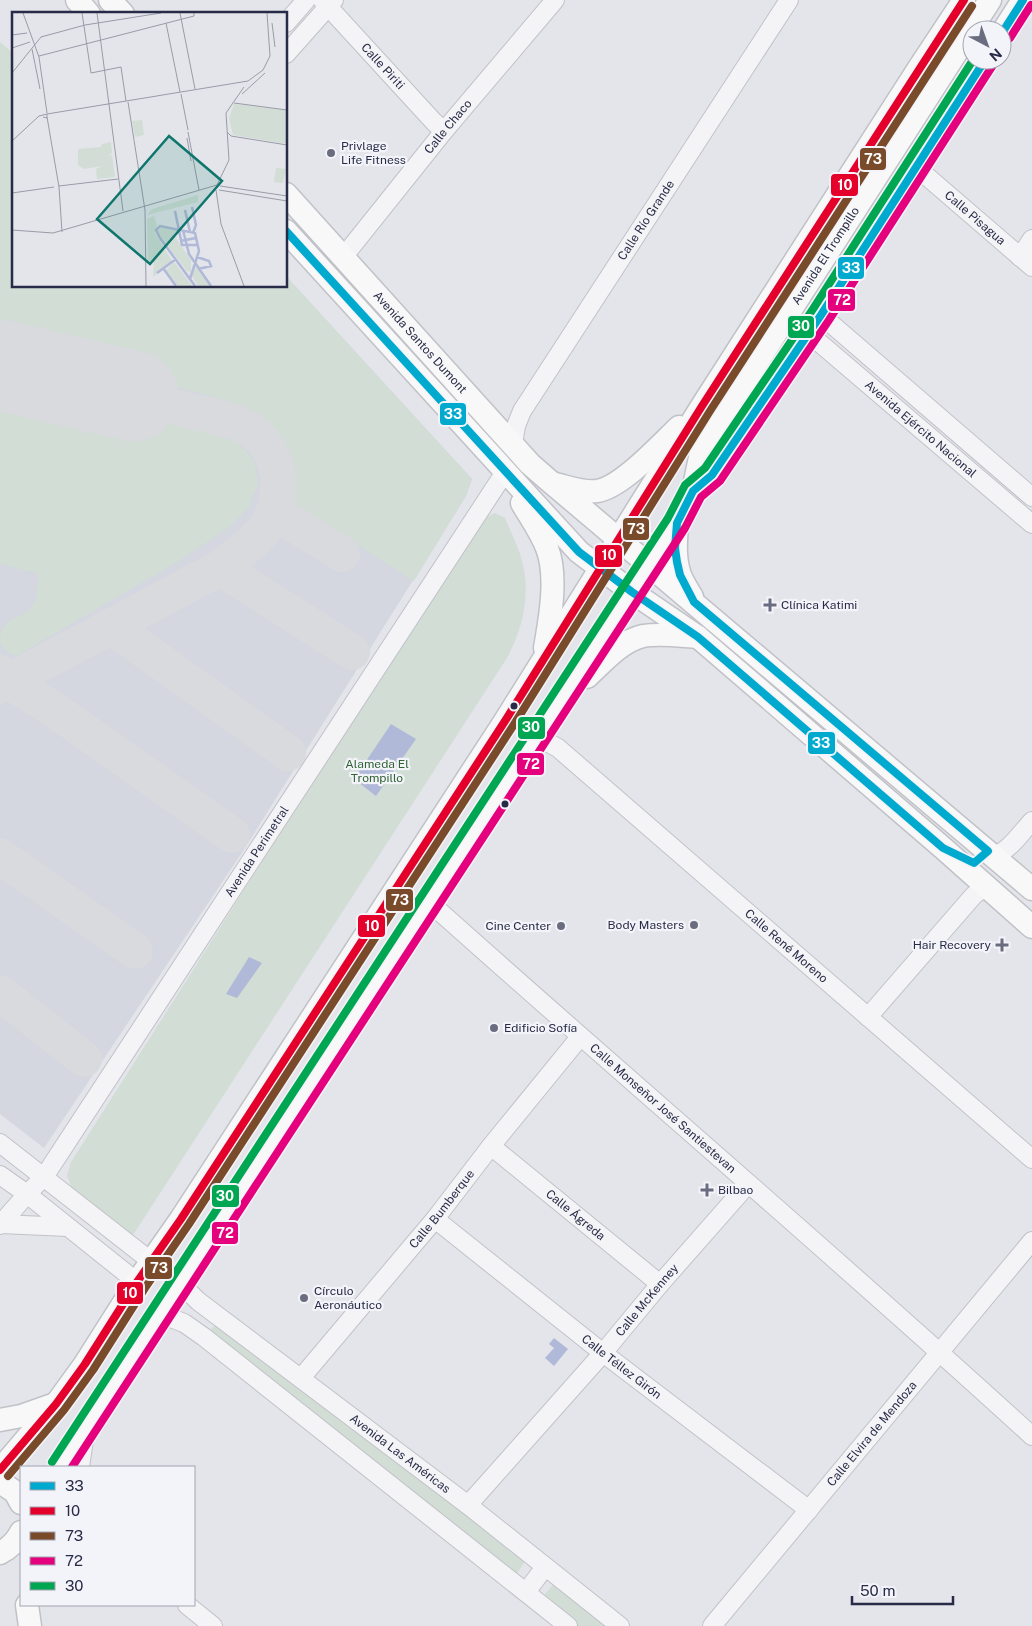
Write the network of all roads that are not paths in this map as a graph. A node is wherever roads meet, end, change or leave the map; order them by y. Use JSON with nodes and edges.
{"nodes":[{"id":1,"x":77,"y":0,"type":"edge"},
{"id":2,"x":110,"y":0,"type":"edge"},
{"id":3,"x":306,"y":0,"type":"edge"},
{"id":4,"x":555,"y":0,"type":"edge"},
{"id":5,"x":789,"y":0,"type":"edge"},
{"id":6,"x":964,"y":0,"type":"edge"},
{"id":7,"x":990,"y":0,"type":"edge"},
{"id":8,"x":1023,"y":0,"type":"edge"},
{"id":9,"x":328,"y":2,"type":"edge"},
{"id":10,"x":87,"y":12,"type":"edge"},
{"id":11,"x":121,"y":12,"type":"edge"},
{"id":12,"x":1010,"y":20,"type":"edge"},
{"id":13,"x":288,"y":21,"type":"edge"},
{"id":14,"x":288,"y":52,"type":"edge"},
{"id":15,"x":979,"y":70,"type":"edge"},
{"id":16,"x":444,"y":131,"type":"junction"},
{"id":17,"x":916,"y":167,"type":"junction"},
{"id":18,"x":288,"y":196,"type":"edge"},
{"id":19,"x":288,"y":233,"type":"edge"},
{"id":20,"x":1032,"y":239,"type":"edge"},
{"id":21,"x":344,"y":256,"type":"junction"},
{"id":22,"x":1026,"y":262,"type":"edge"},
{"id":23,"x":815,"y":324,"type":"junction"},
{"id":24,"x":702,"y":406,"type":"junction"},
{"id":25,"x":513,"y":444,"type":"junction"},
{"id":26,"x":505,"y":472,"type":"junction"},
{"id":27,"x":550,"y":482,"type":"junction"},
{"id":28,"x":693,"y":492,"type":"junction"},
{"id":29,"x":1032,"y":497,"type":"edge"},
{"id":30,"x":677,"y":523,"type":"junction"},
{"id":31,"x":1032,"y":524,"type":"edge"},
{"id":32,"x":618,"y":539,"type":"junction"},
{"id":33,"x":648,"y":566,"type":"junction"},
{"id":34,"x":600,"y":568,"type":"junction"},
{"id":35,"x":632,"y":592,"type":"junction"},
{"id":36,"x":694,"y":602,"type":"junction"},
{"id":37,"x":698,"y":637,"type":"junction"},
{"id":38,"x":542,"y":662,"type":"junction"},
{"id":39,"x":557,"y":708,"type":"junction"},
{"id":40,"x":538,"y":737,"type":"junction"},
{"id":41,"x":1032,"y":821,"type":"edge"},
{"id":42,"x":943,"y":848,"type":"junction"},
{"id":43,"x":990,"y":854,"type":"junction"},
{"id":44,"x":985,"y":887,"type":"junction"},
{"id":45,"x":1031,"y":888,"type":"edge"},
{"id":46,"x":429,"y":902,"type":"junction"},
{"id":47,"x":1032,"y":927,"type":"edge"},
{"id":48,"x":868,"y":1017,"type":"junction"},
{"id":49,"x":580,"y":1037,"type":"junction"},
{"id":50,"x":0,"y":1143,"type":"edge"},
{"id":51,"x":491,"y":1146,"type":"junction"},
{"id":52,"x":1032,"y":1159,"type":"edge"},
{"id":53,"x":0,"y":1175,"type":"edge"},
{"id":54,"x":44,"y":1177,"type":"junction"},
{"id":55,"x":748,"y":1184,"type":"junction"},
{"id":56,"x":27,"y":1194,"type":"junction"},
{"id":57,"x":435,"y":1219,"type":"junction"},
{"id":58,"x":0,"y":1224,"type":"edge"},
{"id":59,"x":68,"y":1227,"type":"junction"},
{"id":60,"x":1032,"y":1241,"type":"edge"},
{"id":61,"x":152,"y":1262,"type":"junction"},
{"id":62,"x":182,"y":1281,"type":"junction"},
{"id":63,"x":138,"y":1282,"type":"junction"},
{"id":64,"x":660,"y":1284,"type":"junction"},
{"id":65,"x":160,"y":1314,"type":"junction"},
{"id":66,"x":221,"y":1318,"type":"junction"},
{"id":67,"x":204,"y":1337,"type":"junction"},
{"id":68,"x":940,"y":1351,"type":"junction"},
{"id":69,"x":603,"y":1353,"type":"junction"},
{"id":70,"x":301,"y":1378,"type":"junction"},
{"id":71,"x":56,"y":1404,"type":"junction"},
{"id":72,"x":0,"y":1420,"type":"edge"},
{"id":73,"x":87,"y":1426,"type":"junction"},
{"id":74,"x":1032,"y":1436,"type":"edge"},
{"id":75,"x":61,"y":1466,"type":"edge"},
{"id":76,"x":80,"y":1466,"type":"edge"},
{"id":77,"x":0,"y":1470,"type":"edge"},
{"id":78,"x":0,"y":1482,"type":"edge"},
{"id":79,"x":20,"y":1501,"type":"edge"},
{"id":80,"x":468,"y":1506,"type":"junction"},
{"id":81,"x":809,"y":1510,"type":"junction"},
{"id":82,"x":545,"y":1567,"type":"junction"},
{"id":83,"x":526,"y":1592,"type":"junction"},
{"id":84,"x":27,"y":1606,"type":"edge"},
{"id":85,"x":188,"y":1606,"type":"edge"},
{"id":86,"x":30,"y":1626,"type":"edge"},
{"id":87,"x":213,"y":1626,"type":"edge"},
{"id":88,"x":568,"y":1626,"type":"edge"},
{"id":89,"x":620,"y":1626,"type":"edge"},
{"id":90,"x":712,"y":1626,"type":"edge"}],
"edges":[{"from":1,"to":10,"type":"main road"},
{"from":2,"to":11,"type":"main road"},
{"from":3,"to":13,"type":"street"},
{"from":4,"to":16,"type":"street","name":"Calle Chaco"},
{"from":5,"to":25,"type":"street","name":"Calle Río Grande"},
{"from":6,"to":24,"type":"main road","name":"Avenida El Trompillo"},
{"from":7,"to":28,"type":"main road","name":"Avenida El Trompillo"},
{"from":8,"to":12,"type":"main road"},
{"from":9,"to":14,"type":"street"},
{"from":9,"to":16,"type":"street","name":"Calle Piriti"},
{"from":15,"to":17,"type":"main road","name":"Avenida El Trompillo"},
{"from":16,"to":21,"type":"street","name":"Calle Chaco"},
{"from":17,"to":22,"type":"street","name":"Calle Pisagua"},
{"from":17,"to":23,"type":"main road","name":"Avenida El Trompillo"},
{"from":18,"to":21,"type":"main road","name":"Avenida Santos Dumont"},
{"from":19,"to":26,"type":"main road","name":"Avenida Santos Dumont"},
{"from":20,"to":22,"type":"street"},
{"from":21,"to":25,"type":"main road","name":"Avenida Santos Dumont"},
{"from":23,"to":28,"type":"main road","name":"Avenida El Trompillo"},
{"from":23,"to":29,"type":"street","name":"Avenida Ejército Nacional"},
{"from":23,"to":31,"type":"street","name":"Avenida Ejército Nacional"},
{"from":24,"to":27,"type":"main road"},
{"from":24,"to":32,"type":"main road","name":"Avenida El Trompillo"},
{"from":25,"to":27,"type":"main road","name":"Avenida Santos Dumont"},
{"from":26,"to":34,"type":"main road","name":"Avenida Santos Dumont"},
{"from":26,"to":38,"type":"main road"},
{"from":26,"to":54,"type":"street","name":"Avenida Perimetral"},
{"from":27,"to":32,"type":"main road","name":"Avenida Santos Dumont"},
{"from":28,"to":30,"type":"main road","name":"Avenida El Trompillo"},
{"from":30,"to":33,"type":"main road","name":"Avenida El Trompillo"},
{"from":30,"to":36,"type":"main road"},
{"from":32,"to":33,"type":"main road","name":"Avenida Santos Dumont"},
{"from":32,"to":34,"type":"main road","name":"Avenida El Trompillo"},
{"from":33,"to":35,"type":"main road","name":"Avenida El Trompillo"},
{"from":33,"to":36,"type":"main road","name":"Avenida Santos Dumont"},
{"from":34,"to":35,"type":"main road","name":"Avenida Santos Dumont"},
{"from":34,"to":38,"type":"main road","name":"Avenida El Trompillo"},
{"from":35,"to":37,"type":"main road","name":"Avenida Santos Dumont"},
{"from":35,"to":39,"type":"main road","name":"Avenida El Trompillo"},
{"from":36,"to":43,"type":"main road","name":"Avenida Santos Dumont"},
{"from":37,"to":39,"type":"main road"},
{"from":37,"to":42,"type":"main road","name":"Avenida Santos Dumont"},
{"from":38,"to":61,"type":"main road","name":"Avenida El Trompillo"},
{"from":39,"to":40,"type":"main road","name":"Avenida El Trompillo"},
{"from":40,"to":46,"type":"main road","name":"Avenida El Trompillo"},
{"from":40,"to":48,"type":"street","name":"Calle René Moreno"},
{"from":41,"to":43,"type":"street"},
{"from":42,"to":43,"type":"main road"},
{"from":42,"to":44,"type":"main road"},
{"from":43,"to":45,"type":"main road","name":"Avenida Santos Dumont"},
{"from":44,"to":45,"type":"main road"},
{"from":44,"to":47,"type":"main road"},
{"from":44,"to":48,"type":"street"},
{"from":46,"to":49,"type":"street","name":"Calle Monseñor José Santiestevan"},
{"from":46,"to":62,"type":"main road","name":"Avenida El Trompillo"},
{"from":48,"to":52,"type":"street","name":"Calle René Moreno"},
{"from":49,"to":51,"type":"street","name":"Calle Bumberque"},
{"from":49,"to":55,"type":"street","name":"Calle Monseñor José Santiestevan"},
{"from":50,"to":54,"type":"street"},
{"from":51,"to":57,"type":"street","name":"Calle Bumberque"},
{"from":51,"to":64,"type":"street","name":"Calle Ágreda"},
{"from":53,"to":56,"type":"street"},
{"from":54,"to":56,"type":"street","name":"Avenida Perimetral"},
{"from":54,"to":61,"type":"street"},
{"from":55,"to":64,"type":"street","name":"Calle McKenney"},
{"from":55,"to":68,"type":"street","name":"Calle Monseñor José Santiestevan"},
{"from":56,"to":58,"type":"street","name":"Avenida Perimetral"},
{"from":56,"to":59,"type":"street"},
{"from":57,"to":69,"type":"street","name":"Calle Téllez Girón"},
{"from":57,"to":70,"type":"street","name":"Calle Bumberque"},
{"from":58,"to":59,"type":"street"},
{"from":59,"to":63,"type":"street"},
{"from":60,"to":68,"type":"street","name":"Calle Elvira de Mendoza"},
{"from":61,"to":63,"type":"main road","name":"Avenida El Trompillo"},
{"from":62,"to":65,"type":"main road","name":"Avenida El Trompillo"},
{"from":62,"to":66,"type":"street","name":"Avenida Las Américas"},
{"from":63,"to":71,"type":"main road","name":"Avenida El Trompillo"},
{"from":64,"to":69,"type":"street","name":"Calle McKenney"},
{"from":65,"to":67,"type":"street"},
{"from":65,"to":73,"type":"main road","name":"Avenida El Trompillo"},
{"from":66,"to":67,"type":"street"},
{"from":66,"to":70,"type":"street","name":"Avenida Las Américas"},
{"from":67,"to":83,"type":"street"},
{"from":68,"to":74,"type":"street","name":"Calle Monseñor José Santiestevan"},
{"from":68,"to":81,"type":"street","name":"Calle Elvira de Mendoza"},
{"from":69,"to":80,"type":"street","name":"Calle McKenney"},
{"from":69,"to":81,"type":"street","name":"Calle Téllez Girón"},
{"from":70,"to":80,"type":"street","name":"Avenida Las Américas"},
{"from":71,"to":72,"type":"main road"},
{"from":71,"to":77,"type":"main road","name":"Avenida El Trompillo"},
{"from":73,"to":75,"type":"main road","name":"Avenida El Trompillo"},
{"from":73,"to":76,"type":"street"},
{"from":78,"to":79,"type":"main road"},
{"from":80,"to":82,"type":"street","name":"Avenida Las Américas"},
{"from":81,"to":90,"type":"street","name":"Calle Elvira de Mendoza"},
{"from":82,"to":83,"type":"street"},
{"from":82,"to":89,"type":"street","name":"Avenida Las Américas"},
{"from":83,"to":88,"type":"street"},
{"from":84,"to":86,"type":"main road"},
{"from":85,"to":87,"type":"street"}]}
